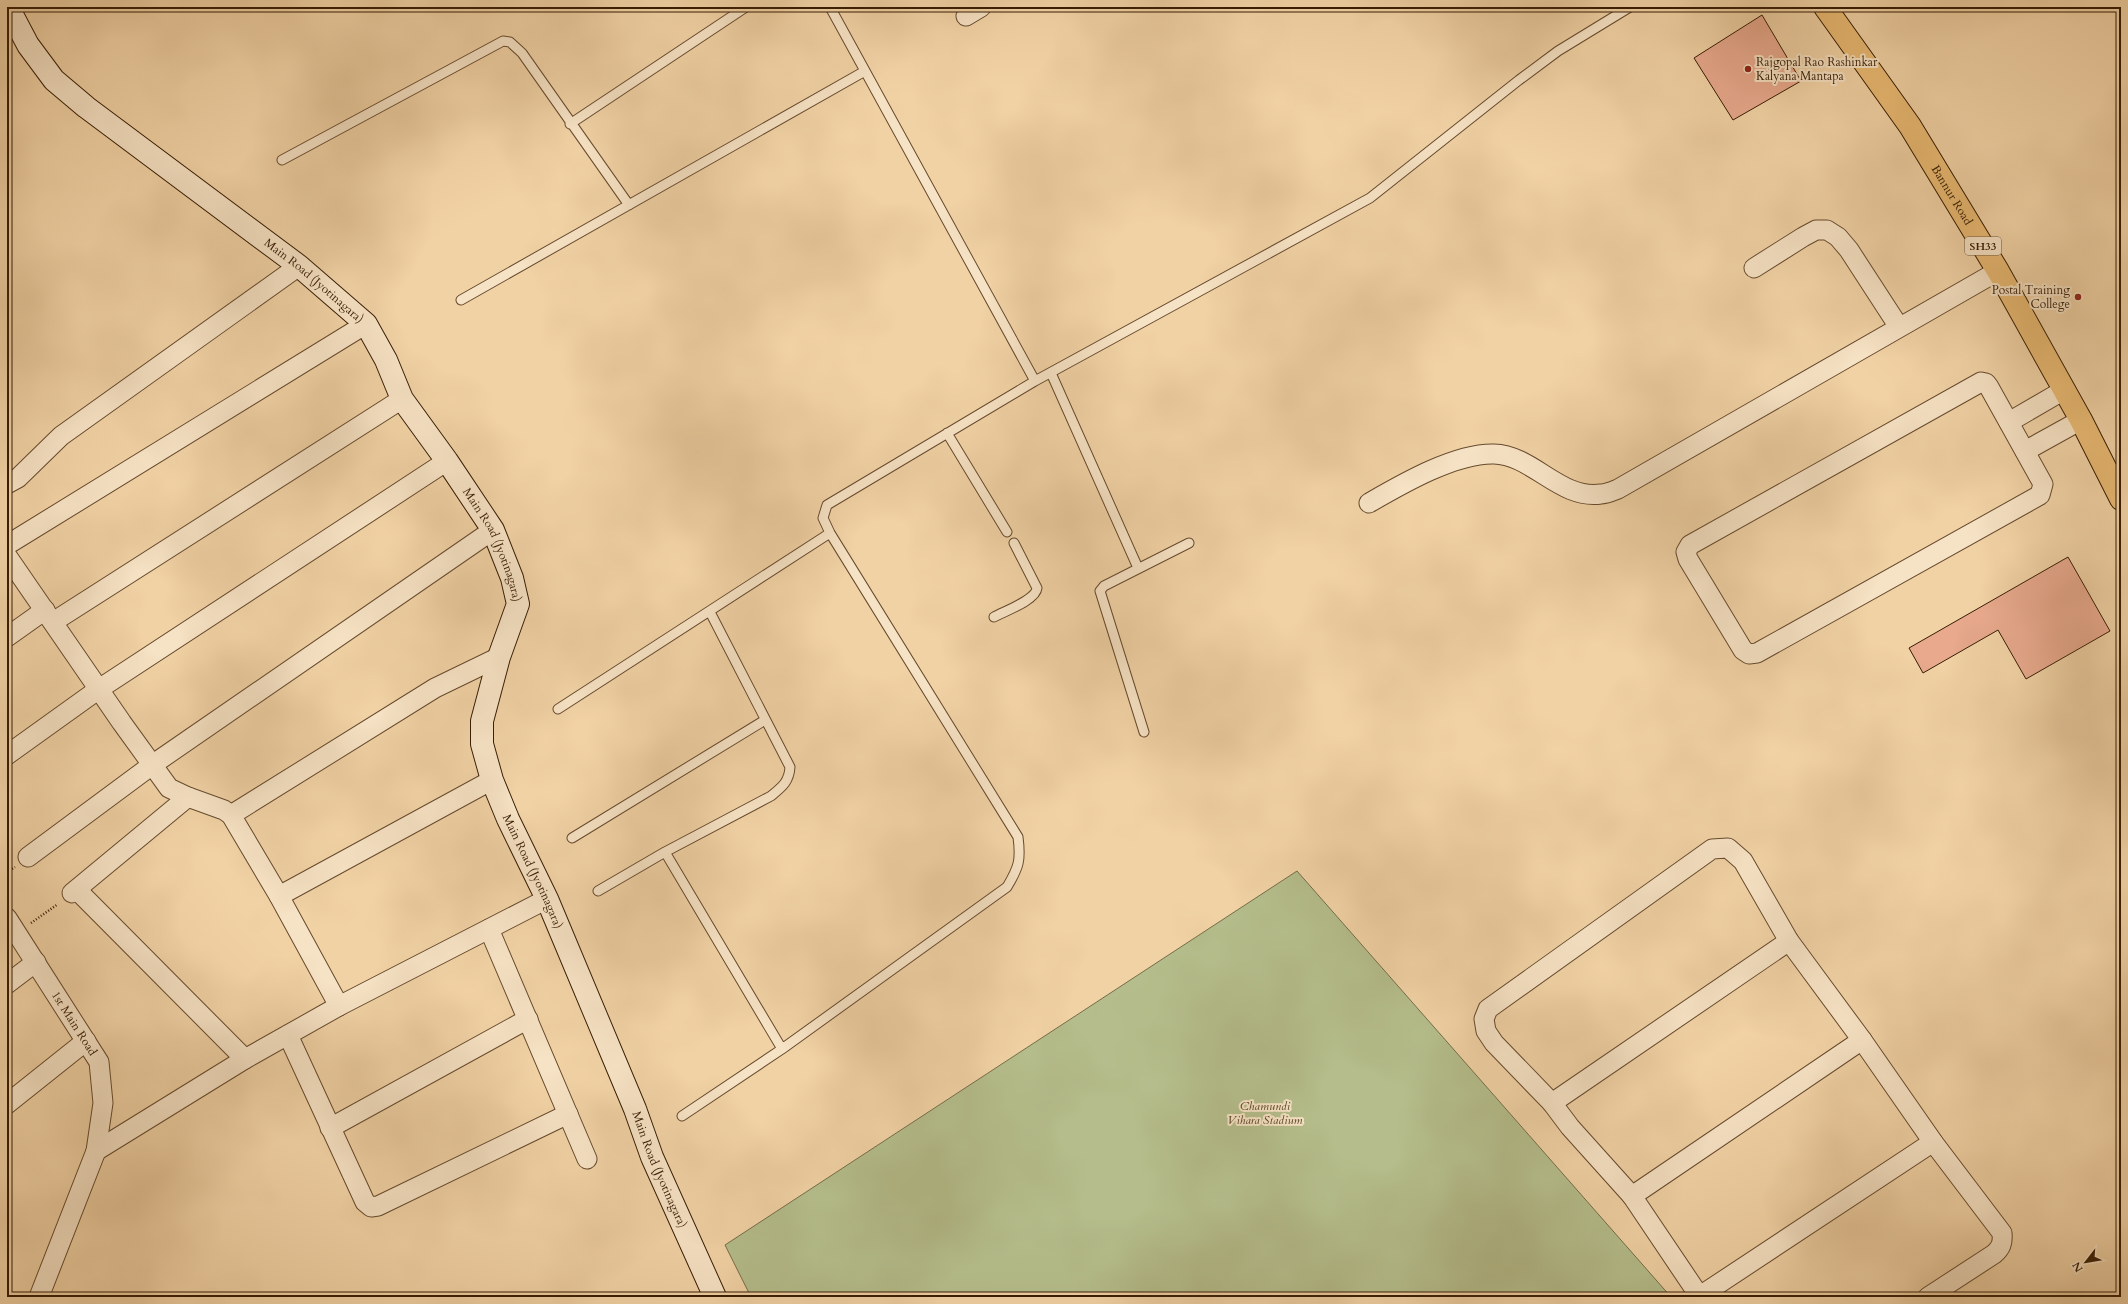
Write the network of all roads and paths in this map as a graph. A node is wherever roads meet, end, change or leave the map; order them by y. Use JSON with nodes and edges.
{"nodes":[{"id":1,"x":8,"y":7,"type":"edge"},
{"id":2,"x":746,"y":7,"type":"edge"},
{"id":3,"x":830,"y":7,"type":"edge"},
{"id":4,"x":1630,"y":7,"type":"edge"},
{"id":5,"x":1825,"y":7,"type":"edge"},
{"id":6,"x":865,"y":71,"type":"junction"},
{"id":7,"x":570,"y":124,"type":"junction"},
{"id":8,"x":282,"y":160,"type":"dead end"},
{"id":9,"x":629,"y":205,"type":"junction"},
{"id":10,"x":298,"y":266,"type":"junction"},
{"id":11,"x":1754,"y":268,"type":"dead end"},
{"id":12,"x":1998,"y":271,"type":"junction"},
{"id":13,"x":461,"y":300,"type":"dead end"},
{"id":14,"x":366,"y":324,"type":"junction"},
{"id":15,"x":1899,"y":327,"type":"junction"},
{"id":16,"x":1051,"y":373,"type":"junction"},
{"id":17,"x":1035,"y":382,"type":"junction"},
{"id":18,"x":2064,"y":390,"type":"junction"},
{"id":19,"x":402,"y":399,"type":"junction"},
{"id":20,"x":2080,"y":420,"type":"junction"},
{"id":21,"x":2009,"y":422,"type":"junction"},
{"id":22,"x":947,"y":433,"type":"junction"},
{"id":23,"x":2025,"y":451,"type":"junction"},
{"id":24,"x":447,"y":461,"type":"junction"},
{"id":25,"x":7,"y":484,"type":"edge"},
{"id":26,"x":2121,"y":499,"type":"edge"},
{"id":27,"x":1369,"y":503,"type":"dead end"},
{"id":28,"x":493,"y":530,"type":"junction"},
{"id":29,"x":1007,"y":532,"type":"dead end"},
{"id":30,"x":830,"y":533,"type":"junction"},
{"id":31,"x":1014,"y":543,"type":"dead end"},
{"id":32,"x":1189,"y":543,"type":"dead end"},
{"id":33,"x":7,"y":544,"type":"edge"},
{"id":34,"x":7,"y":556,"type":"edge"},
{"id":35,"x":1138,"y":568,"type":"junction"},
{"id":36,"x":710,"y":612,"type":"junction"},
{"id":37,"x":49,"y":616,"type":"junction"},
{"id":38,"x":994,"y":617,"type":"dead end"},
{"id":39,"x":7,"y":637,"type":"edge"},
{"id":40,"x":499,"y":657,"type":"junction"},
{"id":41,"x":99,"y":689,"type":"junction"},
{"id":42,"x":558,"y":709,"type":"dead end"},
{"id":43,"x":765,"y":720,"type":"junction"},
{"id":44,"x":1144,"y":732,"type":"dead end"},
{"id":45,"x":7,"y":755,"type":"edge"},
{"id":46,"x":152,"y":765,"type":"junction"},
{"id":47,"x":492,"y":780,"type":"junction"},
{"id":48,"x":188,"y":797,"type":"junction"},
{"id":49,"x":231,"y":815,"type":"junction"},
{"id":50,"x":572,"y":838,"type":"dead end"},
{"id":51,"x":665,"y":852,"type":"junction"},
{"id":52,"x":28,"y":857,"type":"dead end"},
{"id":53,"x":598,"y":891,"type":"dead end"},
{"id":54,"x":75,"y":892,"type":"junction"},
{"id":55,"x":279,"y":896,"type":"junction"},
{"id":56,"x":547,"y":899,"type":"junction"},
{"id":57,"x":12,"y":925,"type":"edge"},
{"id":58,"x":489,"y":929,"type":"junction"},
{"id":59,"x":1789,"y":941,"type":"junction"},
{"id":60,"x":36,"y":962,"type":"junction"},
{"id":61,"x":7,"y":984,"type":"edge"},
{"id":62,"x":339,"y":1006,"type":"junction"},
{"id":63,"x":528,"y":1019,"type":"junction"},
{"id":64,"x":288,"y":1035,"type":"junction"},
{"id":65,"x":1862,"y":1040,"type":"junction"},
{"id":66,"x":86,"y":1041,"type":"junction"},
{"id":67,"x":782,"y":1049,"type":"junction"},
{"id":68,"x":245,"y":1059,"type":"junction"},
{"id":69,"x":1552,"y":1103,"type":"junction"},
{"id":70,"x":7,"y":1104,"type":"edge"},
{"id":71,"x":568,"y":1114,"type":"junction"},
{"id":72,"x":682,"y":1116,"type":"dead end"},
{"id":73,"x":330,"y":1128,"type":"junction"},
{"id":74,"x":1933,"y":1142,"type":"junction"},
{"id":75,"x":96,"y":1150,"type":"junction"},
{"id":76,"x":587,"y":1159,"type":"dead end"},
{"id":77,"x":1632,"y":1196,"type":"junction"},
{"id":78,"x":1700,"y":1296,"type":"edge"},
{"id":79,"x":39,"y":1297,"type":"edge"},
{"id":80,"x":715,"y":1297,"type":"edge"},
{"id":81,"x":1928,"y":1297,"type":"edge"}],
"edges":[{"from":1,"to":10,"type":"street","name":"Main Road (Jyotinagara)"},
{"from":2,"to":7,"type":"lane"},
{"from":3,"to":6,"type":"lane"},
{"from":4,"to":16,"type":"lane"},
{"from":5,"to":12,"type":"main road","name":"Bannur Road","number":"SH33"},
{"from":6,"to":9,"type":"lane"},
{"from":6,"to":17,"type":"lane"},
{"from":7,"to":8,"type":"lane"},
{"from":7,"to":9,"type":"lane"},
{"from":9,"to":13,"type":"lane"},
{"from":10,"to":14,"type":"street","name":"Main Road (Jyotinagara)"},
{"from":10,"to":25,"type":"street"},
{"from":11,"to":15,"type":"street"},
{"from":12,"to":15,"type":"street"},
{"from":12,"to":18,"type":"main road","name":"Bannur Road","number":"SH33"},
{"from":14,"to":19,"type":"street","name":"Main Road (Jyotinagara)"},
{"from":14,"to":33,"type":"street"},
{"from":15,"to":27,"type":"street"},
{"from":16,"to":17,"type":"lane"},
{"from":16,"to":35,"type":"lane"},
{"from":17,"to":22,"type":"lane"},
{"from":18,"to":20,"type":"main road","name":"Bannur Road","number":"SH33"},
{"from":18,"to":21,"type":"street"},
{"from":19,"to":24,"type":"street","name":"Main Road (Jyotinagara)"},
{"from":19,"to":37,"type":"street"},
{"from":20,"to":23,"type":"street"},
{"from":20,"to":26,"type":"main road","name":"Bannur Road","number":"SH33"},
{"from":21,"to":23,"type":"street"},
{"from":21,"to":23,"type":"street"},
{"from":22,"to":29,"type":"lane"},
{"from":22,"to":30,"type":"lane"},
{"from":24,"to":28,"type":"street","name":"Main Road (Jyotinagara)"},
{"from":24,"to":41,"type":"street"},
{"from":28,"to":40,"type":"street","name":"Main Road (Jyotinagara)"},
{"from":28,"to":46,"type":"street"},
{"from":30,"to":36,"type":"lane"},
{"from":30,"to":67,"type":"lane"},
{"from":31,"to":38,"type":"lane"},
{"from":32,"to":35,"type":"lane"},
{"from":34,"to":37,"type":"street"},
{"from":35,"to":44,"type":"lane"},
{"from":36,"to":42,"type":"lane"},
{"from":36,"to":43,"type":"lane"},
{"from":37,"to":39,"type":"street"},
{"from":37,"to":41,"type":"street"},
{"from":40,"to":47,"type":"street","name":"Main Road (Jyotinagara)"},
{"from":40,"to":49,"type":"street"},
{"from":41,"to":45,"type":"street"},
{"from":41,"to":46,"type":"street"},
{"from":43,"to":50,"type":"lane"},
{"from":43,"to":51,"type":"lane"},
{"from":46,"to":48,"type":"street"},
{"from":46,"to":52,"type":"street"},
{"from":47,"to":55,"type":"street"},
{"from":47,"to":56,"type":"street","name":"Main Road (Jyotinagara)"},
{"from":48,"to":49,"type":"street"},
{"from":48,"to":54,"type":"street"},
{"from":49,"to":55,"type":"street"},
{"from":51,"to":53,"type":"lane"},
{"from":51,"to":67,"type":"lane"},
{"from":54,"to":57,"type":"path"},
{"from":54,"to":68,"type":"street"},
{"from":55,"to":62,"type":"street"},
{"from":56,"to":58,"type":"street"},
{"from":56,"to":80,"type":"street","name":"Main Road (Jyotinagara)"},
{"from":57,"to":60,"type":"street","name":"1st Main Road"},
{"from":58,"to":62,"type":"street"},
{"from":58,"to":63,"type":"street"},
{"from":59,"to":65,"type":"street"},
{"from":59,"to":69,"type":"street"},
{"from":59,"to":69,"type":"street"},
{"from":60,"to":61,"type":"street"},
{"from":60,"to":66,"type":"street","name":"1st Main Road"},
{"from":62,"to":64,"type":"street"},
{"from":63,"to":71,"type":"street"},
{"from":63,"to":73,"type":"street"},
{"from":64,"to":68,"type":"street"},
{"from":64,"to":73,"type":"street"},
{"from":65,"to":74,"type":"street"},
{"from":65,"to":77,"type":"street"},
{"from":66,"to":70,"type":"street"},
{"from":66,"to":75,"type":"street","name":"1st Main Road"},
{"from":67,"to":72,"type":"lane"},
{"from":68,"to":75,"type":"street"},
{"from":69,"to":77,"type":"street"},
{"from":71,"to":73,"type":"street"},
{"from":71,"to":76,"type":"street"},
{"from":74,"to":78,"type":"street"},
{"from":74,"to":81,"type":"street"},
{"from":75,"to":79,"type":"street","name":"1st Main Road"},
{"from":77,"to":78,"type":"street"}]}
